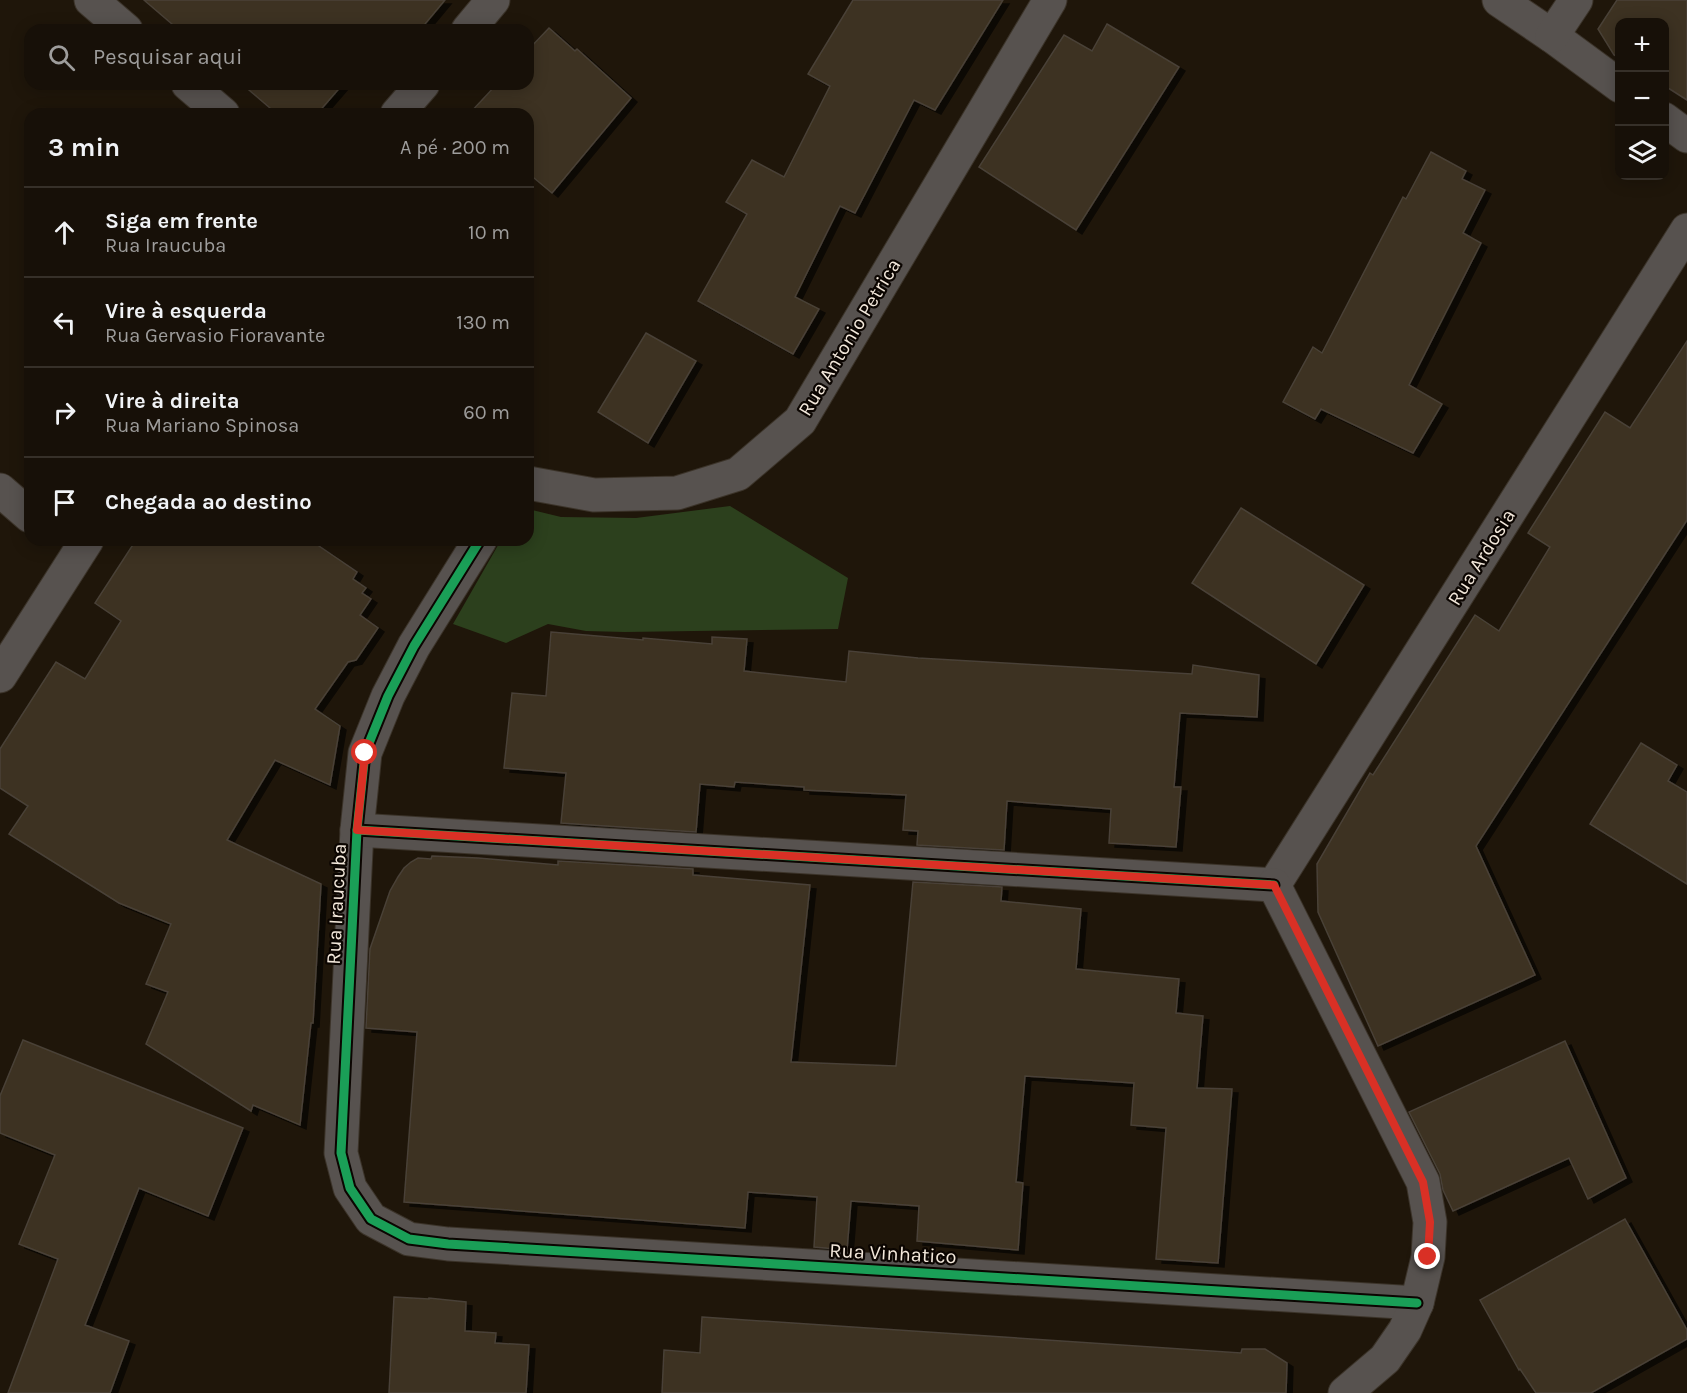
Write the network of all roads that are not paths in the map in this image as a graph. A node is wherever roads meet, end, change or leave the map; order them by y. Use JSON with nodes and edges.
{"nodes":[{"id":1,"x":91,"y":0,"type":"edge"},
{"id":2,"x":493,"y":0,"type":"edge"},
{"id":3,"x":1050,"y":0,"type":"edge"},
{"id":4,"x":1499,"y":0,"type":"edge"},
{"id":5,"x":1576,"y":0,"type":"edge"},
{"id":6,"x":119,"y":24,"type":"edge"},
{"id":7,"x":473,"y":24,"type":"edge"},
{"id":8,"x":1552,"y":36,"type":"junction"},
{"id":9,"x":1615,"y":82,"type":"edge"},
{"id":10,"x":195,"y":90,"type":"edge"},
{"id":11,"x":418,"y":90,"type":"edge"},
{"id":12,"x":216,"y":108,"type":"edge"},
{"id":13,"x":403,"y":108,"type":"edge"},
{"id":14,"x":1669,"y":122,"type":"edge"},
{"id":15,"x":1687,"y":136,"type":"edge"},
{"id":16,"x":1687,"y":230,"type":"edge"},
{"id":17,"x":534,"y":484,"type":"edge"},
{"id":18,"x":0,"y":490,"type":"edge"},
{"id":19,"x":24,"y":511,"type":"edge"},
{"id":20,"x":72,"y":546,"type":"edge"},
{"id":21,"x":476,"y":546,"type":"edge"},
{"id":22,"x":0,"y":676,"type":"edge"},
{"id":23,"x":357,"y":830,"type":"junction"},
{"id":24,"x":1274,"y":885,"type":"junction"},
{"id":25,"x":371,"y":1219,"type":"joint"},
{"id":26,"x":1418,"y":1303,"type":"junction"},
{"id":27,"x":1345,"y":1393,"type":"edge"}],
"edges":[{"from":1,"to":6,"type":"street"},
{"from":2,"to":7,"type":"street"},
{"from":3,"to":17,"type":"street","name":"Rua Antonio Petrica"},
{"from":4,"to":8,"type":"street"},
{"from":5,"to":8,"type":"street"},
{"from":8,"to":9,"type":"street"},
{"from":10,"to":12,"type":"street"},
{"from":11,"to":13,"type":"street"},
{"from":14,"to":15,"type":"street"},
{"from":16,"to":24,"type":"street","name":"Rua Ardosia"},
{"from":18,"to":19,"type":"street"},
{"from":20,"to":22,"type":"street"},
{"from":21,"to":23,"type":"street","name":"Rua Iraucuba"},
{"from":23,"to":24,"type":"street"},
{"from":23,"to":25,"type":"street","name":"Rua Iraucuba"},
{"from":24,"to":26,"type":"street"},
{"from":25,"to":26,"type":"street","name":"Rua Vinhatico"},
{"from":26,"to":27,"type":"street"}]}
